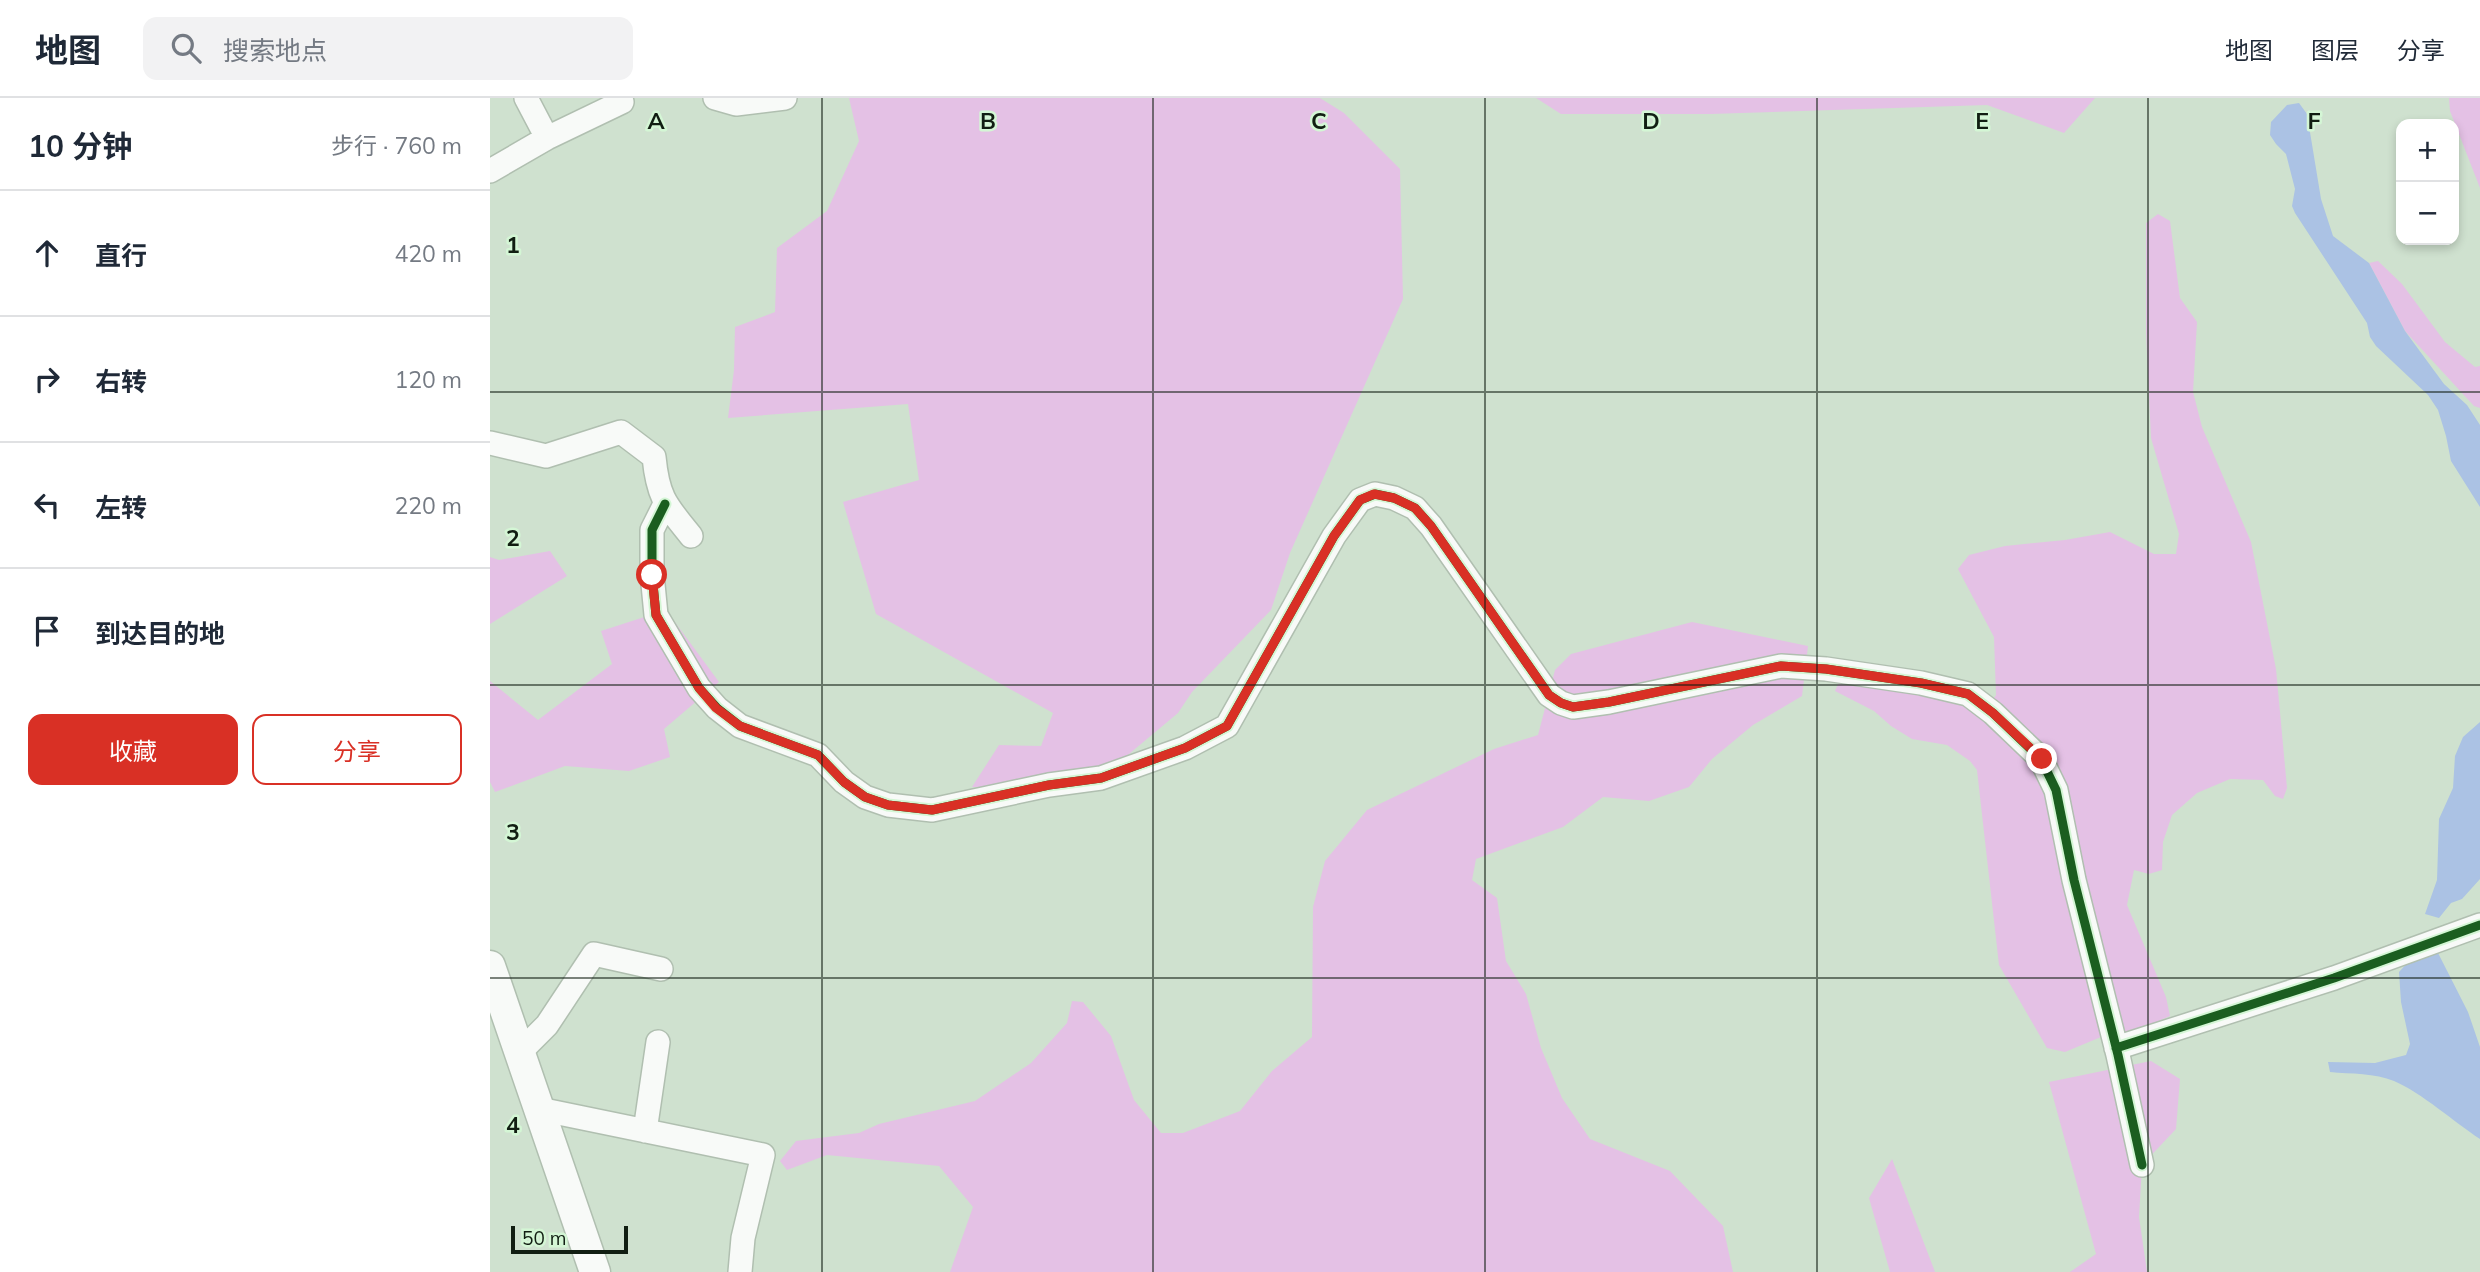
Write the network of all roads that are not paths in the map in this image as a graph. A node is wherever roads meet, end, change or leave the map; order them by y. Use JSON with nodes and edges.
{"nodes":[{"id":1,"x":526,"y":98,"type":"edge"},
{"id":2,"x":620,"y":98,"type":"edge"},
{"id":3,"x":715,"y":98,"type":"edge"},
{"id":4,"x":785,"y":98,"type":"edge"},
{"id":5,"x":547,"y":138,"type":"junction"},
{"id":6,"x":490,"y":171,"type":"edge"},
{"id":7,"x":490,"y":443,"type":"edge"},
{"id":8,"x":665,"y":504,"type":"junction"},
{"id":9,"x":691,"y":536,"type":"dead end"},
{"id":10,"x":2480,"y":925,"type":"edge"},
{"id":11,"x":490,"y":966,"type":"edge"},
{"id":12,"x":661,"y":969,"type":"dead end"},
{"id":13,"x":658,"y":1042,"type":"dead end"},
{"id":14,"x":2116,"y":1048,"type":"junction"},
{"id":15,"x":519,"y":1052,"type":"junction"},
{"id":16,"x":539,"y":1109,"type":"junction"},
{"id":17,"x":645,"y":1131,"type":"junction"},
{"id":18,"x":2142,"y":1165,"type":"dead end"},
{"id":19,"x":595,"y":1272,"type":"edge"},
{"id":20,"x":740,"y":1272,"type":"edge"}],
"edges":[{"from":1,"to":5,"type":"street"},
{"from":2,"to":5,"type":"street"},
{"from":3,"to":4,"type":"street"},
{"from":5,"to":6,"type":"street"},
{"from":7,"to":8,"type":"street"},
{"from":8,"to":9,"type":"street"},
{"from":8,"to":14,"type":"street"},
{"from":10,"to":14,"type":"street"},
{"from":11,"to":15,"type":"main road"},
{"from":12,"to":15,"type":"street"},
{"from":13,"to":17,"type":"street"},
{"from":14,"to":18,"type":"street"},
{"from":15,"to":16,"type":"main road"},
{"from":16,"to":17,"type":"street"},
{"from":16,"to":19,"type":"main road"},
{"from":17,"to":20,"type":"street"}]}
